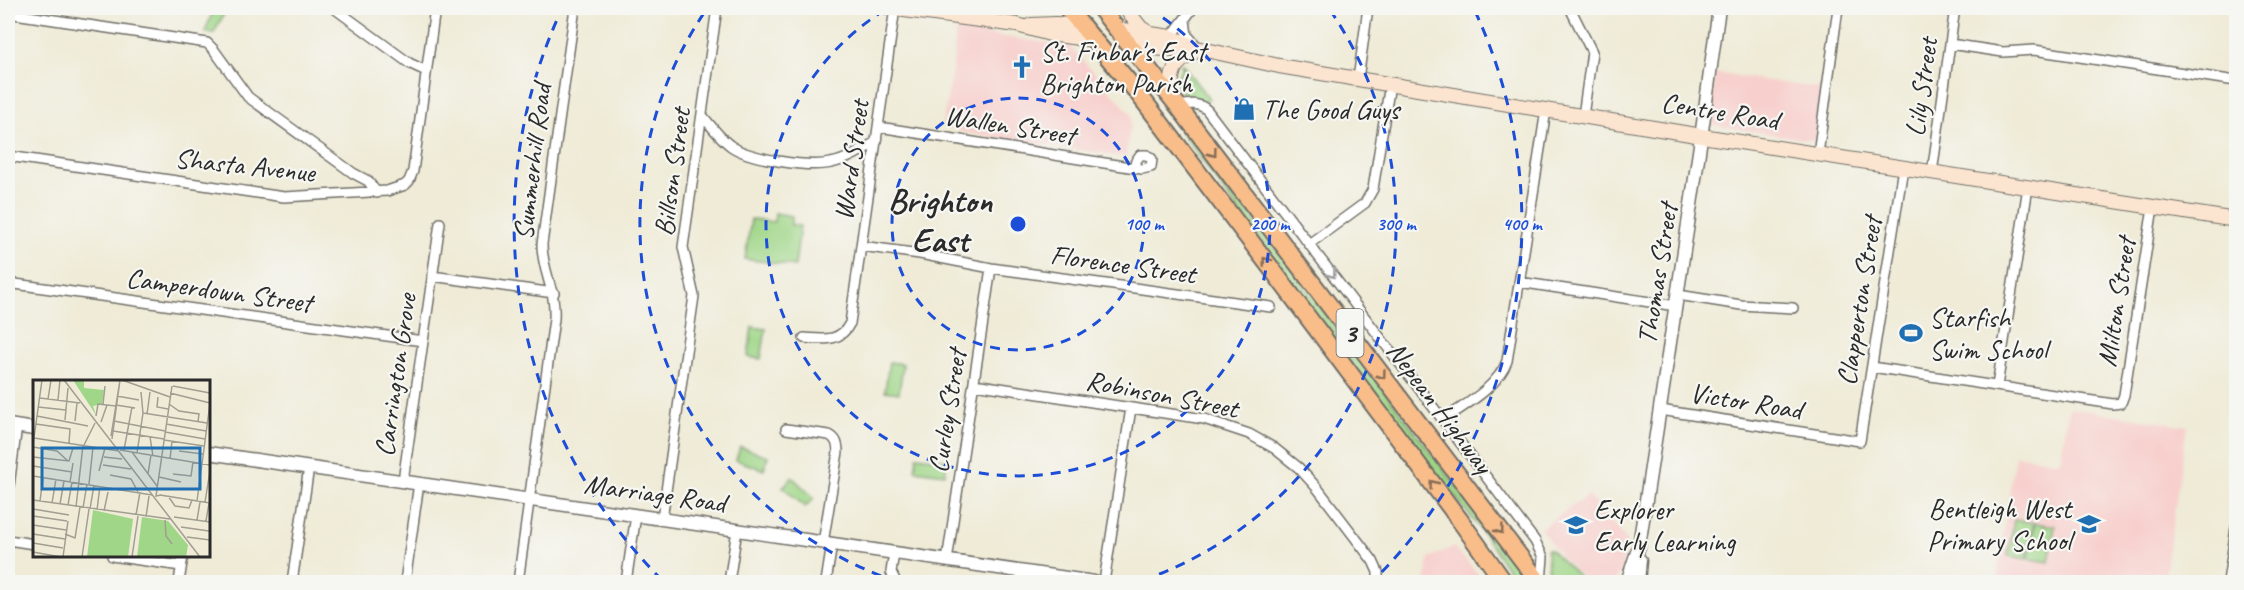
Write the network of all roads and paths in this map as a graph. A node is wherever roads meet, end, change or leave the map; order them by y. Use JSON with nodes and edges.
{"nodes":[{"id":1,"x":334,"y":8,"type":"edge"},
{"id":2,"x":435,"y":8,"type":"edge"},
{"id":3,"x":575,"y":8,"type":"edge"},
{"id":4,"x":717,"y":8,"type":"edge"},
{"id":5,"x":892,"y":8,"type":"edge"},
{"id":6,"x":1067,"y":8,"type":"edge"},
{"id":7,"x":1100,"y":8,"type":"edge"},
{"id":8,"x":1125,"y":8,"type":"edge"},
{"id":9,"x":1193,"y":8,"type":"edge"},
{"id":10,"x":1368,"y":8,"type":"edge"},
{"id":11,"x":1570,"y":8,"type":"edge"},
{"id":12,"x":1719,"y":8,"type":"edge"},
{"id":13,"x":1838,"y":8,"type":"edge"},
{"id":14,"x":1955,"y":8,"type":"edge"},
{"id":15,"x":8,"y":13,"type":"edge"},
{"id":16,"x":1185,"y":20,"type":"junction"},
{"id":17,"x":1017,"y":25,"type":"junction"},
{"id":18,"x":1081,"y":26,"type":"junction"},
{"id":19,"x":1116,"y":29,"type":"junction"},
{"id":20,"x":1149,"y":33,"type":"junction"},
{"id":21,"x":1171,"y":37,"type":"junction"},
{"id":22,"x":1093,"y":40,"type":"junction"},
{"id":23,"x":1950,"y":44,"type":"junction"},
{"id":24,"x":1129,"y":45,"type":"junction"},
{"id":25,"x":1200,"y":48,"type":"junction"},
{"id":26,"x":427,"y":67,"type":"junction"},
{"id":27,"x":1358,"y":78,"type":"junction"},
{"id":28,"x":2236,"y":81,"type":"edge"},
{"id":29,"x":1390,"y":84,"type":"junction"},
{"id":30,"x":1174,"y":102,"type":"junction"},
{"id":31,"x":1546,"y":110,"type":"junction"},
{"id":32,"x":702,"y":115,"type":"junction"},
{"id":33,"x":1583,"y":116,"type":"junction"},
{"id":34,"x":1159,"y":120,"type":"junction"},
{"id":35,"x":879,"y":127,"type":"junction"},
{"id":36,"x":1701,"y":136,"type":"junction"},
{"id":37,"x":877,"y":141,"type":"junction"},
{"id":38,"x":1818,"y":154,"type":"junction"},
{"id":39,"x":8,"y":156,"type":"edge"},
{"id":40,"x":1134,"y":167,"type":"dead end"},
{"id":41,"x":1903,"y":168,"type":"junction"},
{"id":42,"x":1932,"y":172,"type":"junction"},
{"id":43,"x":353,"y":173,"type":"junction"},
{"id":44,"x":2028,"y":187,"type":"junction"},
{"id":45,"x":377,"y":193,"type":"junction"},
{"id":46,"x":364,"y":194,"type":"junction"},
{"id":47,"x":2153,"y":207,"type":"junction"},
{"id":48,"x":2236,"y":219,"type":"edge"},
{"id":49,"x":440,"y":223,"type":"dead end"},
{"id":50,"x":1309,"y":244,"type":"junction"},
{"id":51,"x":861,"y":246,"type":"junction"},
{"id":52,"x":991,"y":268,"type":"junction"},
{"id":53,"x":432,"y":276,"type":"junction"},
{"id":54,"x":8,"y":282,"type":"edge"},
{"id":55,"x":1519,"y":282,"type":"junction"},
{"id":56,"x":554,"y":293,"type":"junction"},
{"id":57,"x":1677,"y":301,"type":"junction"},
{"id":58,"x":1271,"y":307,"type":"dead end"},
{"id":59,"x":1793,"y":308,"type":"dead end"},
{"id":60,"x":804,"y":338,"type":"dead end"},
{"id":61,"x":423,"y":341,"type":"junction"},
{"id":62,"x":1872,"y":367,"type":"junction"},
{"id":63,"x":974,"y":384,"type":"junction"},
{"id":64,"x":1997,"y":386,"type":"junction"},
{"id":65,"x":1131,"y":408,"type":"junction"},
{"id":66,"x":1660,"y":410,"type":"junction"},
{"id":67,"x":1443,"y":420,"type":"junction"},
{"id":68,"x":12,"y":425,"type":"edge"},
{"id":69,"x":33,"y":429,"type":"edge"},
{"id":70,"x":786,"y":429,"type":"dead end"},
{"id":71,"x":1860,"y":441,"type":"joint"},
{"id":72,"x":210,"y":453,"type":"edge"},
{"id":73,"x":309,"y":467,"type":"junction"},
{"id":74,"x":402,"y":481,"type":"junction"},
{"id":75,"x":419,"y":483,"type":"junction"},
{"id":76,"x":8,"y":493,"type":"edge"},
{"id":77,"x":529,"y":499,"type":"junction"},
{"id":78,"x":636,"y":515,"type":"junction"},
{"id":79,"x":662,"y":519,"type":"junction"},
{"id":80,"x":2236,"y":528,"type":"edge"},
{"id":81,"x":736,"y":530,"type":"junction"},
{"id":82,"x":8,"y":540,"type":"edge"},
{"id":83,"x":827,"y":543,"type":"junction"},
{"id":84,"x":33,"y":544,"type":"edge"},
{"id":85,"x":1640,"y":546,"type":"junction"},
{"id":86,"x":894,"y":553,"type":"junction"},
{"id":87,"x":135,"y":557,"type":"edge"},
{"id":88,"x":182,"y":561,"type":"edge"},
{"id":89,"x":947,"y":561,"type":"junction"},
{"id":90,"x":179,"y":582,"type":"edge"},
{"id":91,"x":292,"y":582,"type":"edge"},
{"id":92,"x":405,"y":582,"type":"edge"},
{"id":93,"x":518,"y":582,"type":"edge"},
{"id":94,"x":626,"y":582,"type":"edge"},
{"id":95,"x":729,"y":582,"type":"edge"},
{"id":96,"x":826,"y":582,"type":"edge"},
{"id":97,"x":896,"y":582,"type":"edge"},
{"id":98,"x":1094,"y":582,"type":"edge"},
{"id":99,"x":1104,"y":582,"type":"edge"},
{"id":100,"x":1378,"y":582,"type":"edge"},
{"id":101,"x":1504,"y":582,"type":"edge"},
{"id":102,"x":1540,"y":582,"type":"edge"},
{"id":103,"x":1627,"y":582,"type":"edge"},
{"id":104,"x":1638,"y":582,"type":"edge"},
{"id":105,"x":2228,"y":582,"type":"edge"}],
"edges":[{"from":1,"to":26,"type":"street"},
{"from":2,"to":26,"type":"street","name":"Shasta Avenue"},
{"from":3,"to":56,"type":"street","name":"Summerhill Road"},
{"from":4,"to":32,"type":"street","name":"Billson Street"},
{"from":5,"to":17,"type":"main road","name":"Centre Road"},
{"from":5,"to":35,"type":"street","name":"Ward Street"},
{"from":6,"to":18,"type":"highway","name":"Nepean Highway","number":"3"},
{"from":7,"to":19,"type":"highway","name":"Nepean Highway","number":"3"},
{"from":8,"to":20,"type":"main road"},
{"from":9,"to":16,"type":"street"},
{"from":10,"to":27,"type":"street"},
{"from":11,"to":33,"type":"street"},
{"from":12,"to":36,"type":"street","name":"Thomas Street"},
{"from":13,"to":38,"type":"street"},
{"from":14,"to":23,"type":"street","name":"Lily Street"},
{"from":15,"to":43,"type":"street"},
{"from":16,"to":21,"type":"street"},
{"from":16,"to":25,"type":"street"},
{"from":17,"to":18,"type":"main road","name":"Centre Road"},
{"from":17,"to":22,"type":"main road","name":"Centre Road"},
{"from":18,"to":19,"type":"highway","name":"Centre Road"},
{"from":18,"to":22,"type":"highway","name":"Nepean Highway","number":"3"},
{"from":19,"to":20,"type":"main road","name":"Centre Road"},
{"from":19,"to":24,"type":"highway","name":"Nepean Highway","number":"3"},
{"from":20,"to":21,"type":"main road","name":"Centre Road"},
{"from":21,"to":25,"type":"main road","name":"Centre Road"},
{"from":22,"to":24,"type":"highway","name":"Centre Road"},
{"from":22,"to":34,"type":"highway","name":"Nepean Highway","number":"3"},
{"from":23,"to":28,"type":"street"},
{"from":23,"to":42,"type":"street","name":"Lily Street"},
{"from":24,"to":25,"type":"main road","name":"Centre Road"},
{"from":24,"to":30,"type":"highway","name":"Nepean Highway","number":"3"},
{"from":25,"to":27,"type":"main road","name":"Centre Road"},
{"from":25,"to":30,"type":"main road"},
{"from":26,"to":45,"type":"street","name":"Shasta Avenue"},
{"from":27,"to":29,"type":"main road","name":"Centre Road"},
{"from":29,"to":31,"type":"main road","name":"Centre Road"},
{"from":29,"to":50,"type":"street"},
{"from":30,"to":34,"type":"highway"},
{"from":30,"to":50,"type":"street"},
{"from":30,"to":102,"type":"highway","name":"Nepean Highway","number":"3","one_way":true},
{"from":31,"to":33,"type":"main road","name":"Centre Road"},
{"from":31,"to":55,"type":"street"},
{"from":32,"to":37,"type":"street"},
{"from":32,"to":79,"type":"street","name":"Billson Street"},
{"from":33,"to":36,"type":"main road","name":"Centre Road"},
{"from":101,"to":34,"type":"highway","name":"Nepean Highway","number":"3","one_way":true},
{"from":35,"to":37,"type":"street","name":"Ward Street"},
{"from":35,"to":40,"type":"street","name":"Wallen Street"},
{"from":36,"to":38,"type":"main road","name":"Centre Road"},
{"from":36,"to":57,"type":"street","name":"Thomas Street"},
{"from":37,"to":51,"type":"street","name":"Ward Street"},
{"from":38,"to":41,"type":"main road","name":"Centre Road"},
{"from":39,"to":46,"type":"street","name":"Shasta Avenue"},
{"from":41,"to":42,"type":"main road","name":"Centre Road"},
{"from":41,"to":62,"type":"street","name":"Clapperton Street"},
{"from":42,"to":44,"type":"main road","name":"Centre Road"},
{"from":43,"to":45,"type":"street"},
{"from":43,"to":46,"type":"street"},
{"from":44,"to":47,"type":"main road","name":"Centre Road"},
{"from":44,"to":64,"type":"street"},
{"from":45,"to":46,"type":"street","name":"Shasta Avenue"},
{"from":47,"to":48,"type":"main road","name":"Centre Road"},
{"from":47,"to":64,"type":"street","name":"Milton Street"},
{"from":49,"to":53,"type":"street","name":"Carrington Grove"},
{"from":50,"to":67,"type":"street","one_way":true},
{"from":51,"to":52,"type":"street","name":"Florence Street"},
{"from":51,"to":60,"type":"street","name":"Ward Street"},
{"from":52,"to":58,"type":"street","name":"Florence Street"},
{"from":52,"to":63,"type":"street","name":"Curley Street"},
{"from":53,"to":56,"type":"street","name":"Carrington Grove"},
{"from":53,"to":61,"type":"street","name":"Carrington Grove"},
{"from":54,"to":61,"type":"street","name":"Camperdown Street"},
{"from":55,"to":57,"type":"street"},
{"from":55,"to":67,"type":"street"},
{"from":56,"to":77,"type":"street","name":"Summerhill Road"},
{"from":57,"to":59,"type":"street"},
{"from":57,"to":66,"type":"street","name":"Thomas Street"},
{"from":61,"to":74,"type":"street","name":"Carrington Grove"},
{"from":62,"to":64,"type":"street"},
{"from":62,"to":71,"type":"street","name":"Clapperton Street"},
{"from":63,"to":65,"type":"street","name":"Robinson Street"},
{"from":63,"to":89,"type":"street","name":"Curley Street"},
{"from":65,"to":99,"type":"street"},
{"from":65,"to":100,"type":"street","name":"Robinson Street"},
{"from":66,"to":71,"type":"street","name":"Victor Road"},
{"from":66,"to":85,"type":"street","name":"Thomas Street"},
{"from":67,"to":102,"type":"street"},
{"from":68,"to":69,"type":"street"},
{"from":68,"to":76,"type":"street"},
{"from":70,"to":83,"type":"street"},
{"from":72,"to":73,"type":"street","name":"Marriage Road"},
{"from":73,"to":74,"type":"street","name":"Marriage Road"},
{"from":73,"to":91,"type":"street"},
{"from":74,"to":75,"type":"street","name":"Marriage Road"},
{"from":75,"to":77,"type":"street","name":"Marriage Road"},
{"from":75,"to":92,"type":"street"},
{"from":77,"to":78,"type":"street","name":"Marriage Road"},
{"from":77,"to":93,"type":"street","name":"Summerhill Road"},
{"from":78,"to":79,"type":"street","name":"Marriage Road"},
{"from":78,"to":94,"type":"street"},
{"from":79,"to":81,"type":"street","name":"Marriage Road"},
{"from":80,"to":105,"type":"street"},
{"from":81,"to":83,"type":"street","name":"Marriage Road"},
{"from":81,"to":95,"type":"street"},
{"from":82,"to":84,"type":"street"},
{"from":83,"to":86,"type":"street","name":"Marriage Road"},
{"from":83,"to":96,"type":"street"},
{"from":85,"to":103,"type":"street","name":"Thomas Street"},
{"from":85,"to":104,"type":"street","name":"Thomas Street"},
{"from":86,"to":89,"type":"street","name":"Marriage Road"},
{"from":86,"to":97,"type":"street"},
{"from":87,"to":88,"type":"street"},
{"from":88,"to":90,"type":"street"},
{"from":89,"to":98,"type":"street","name":"Marriage Road"}]}
